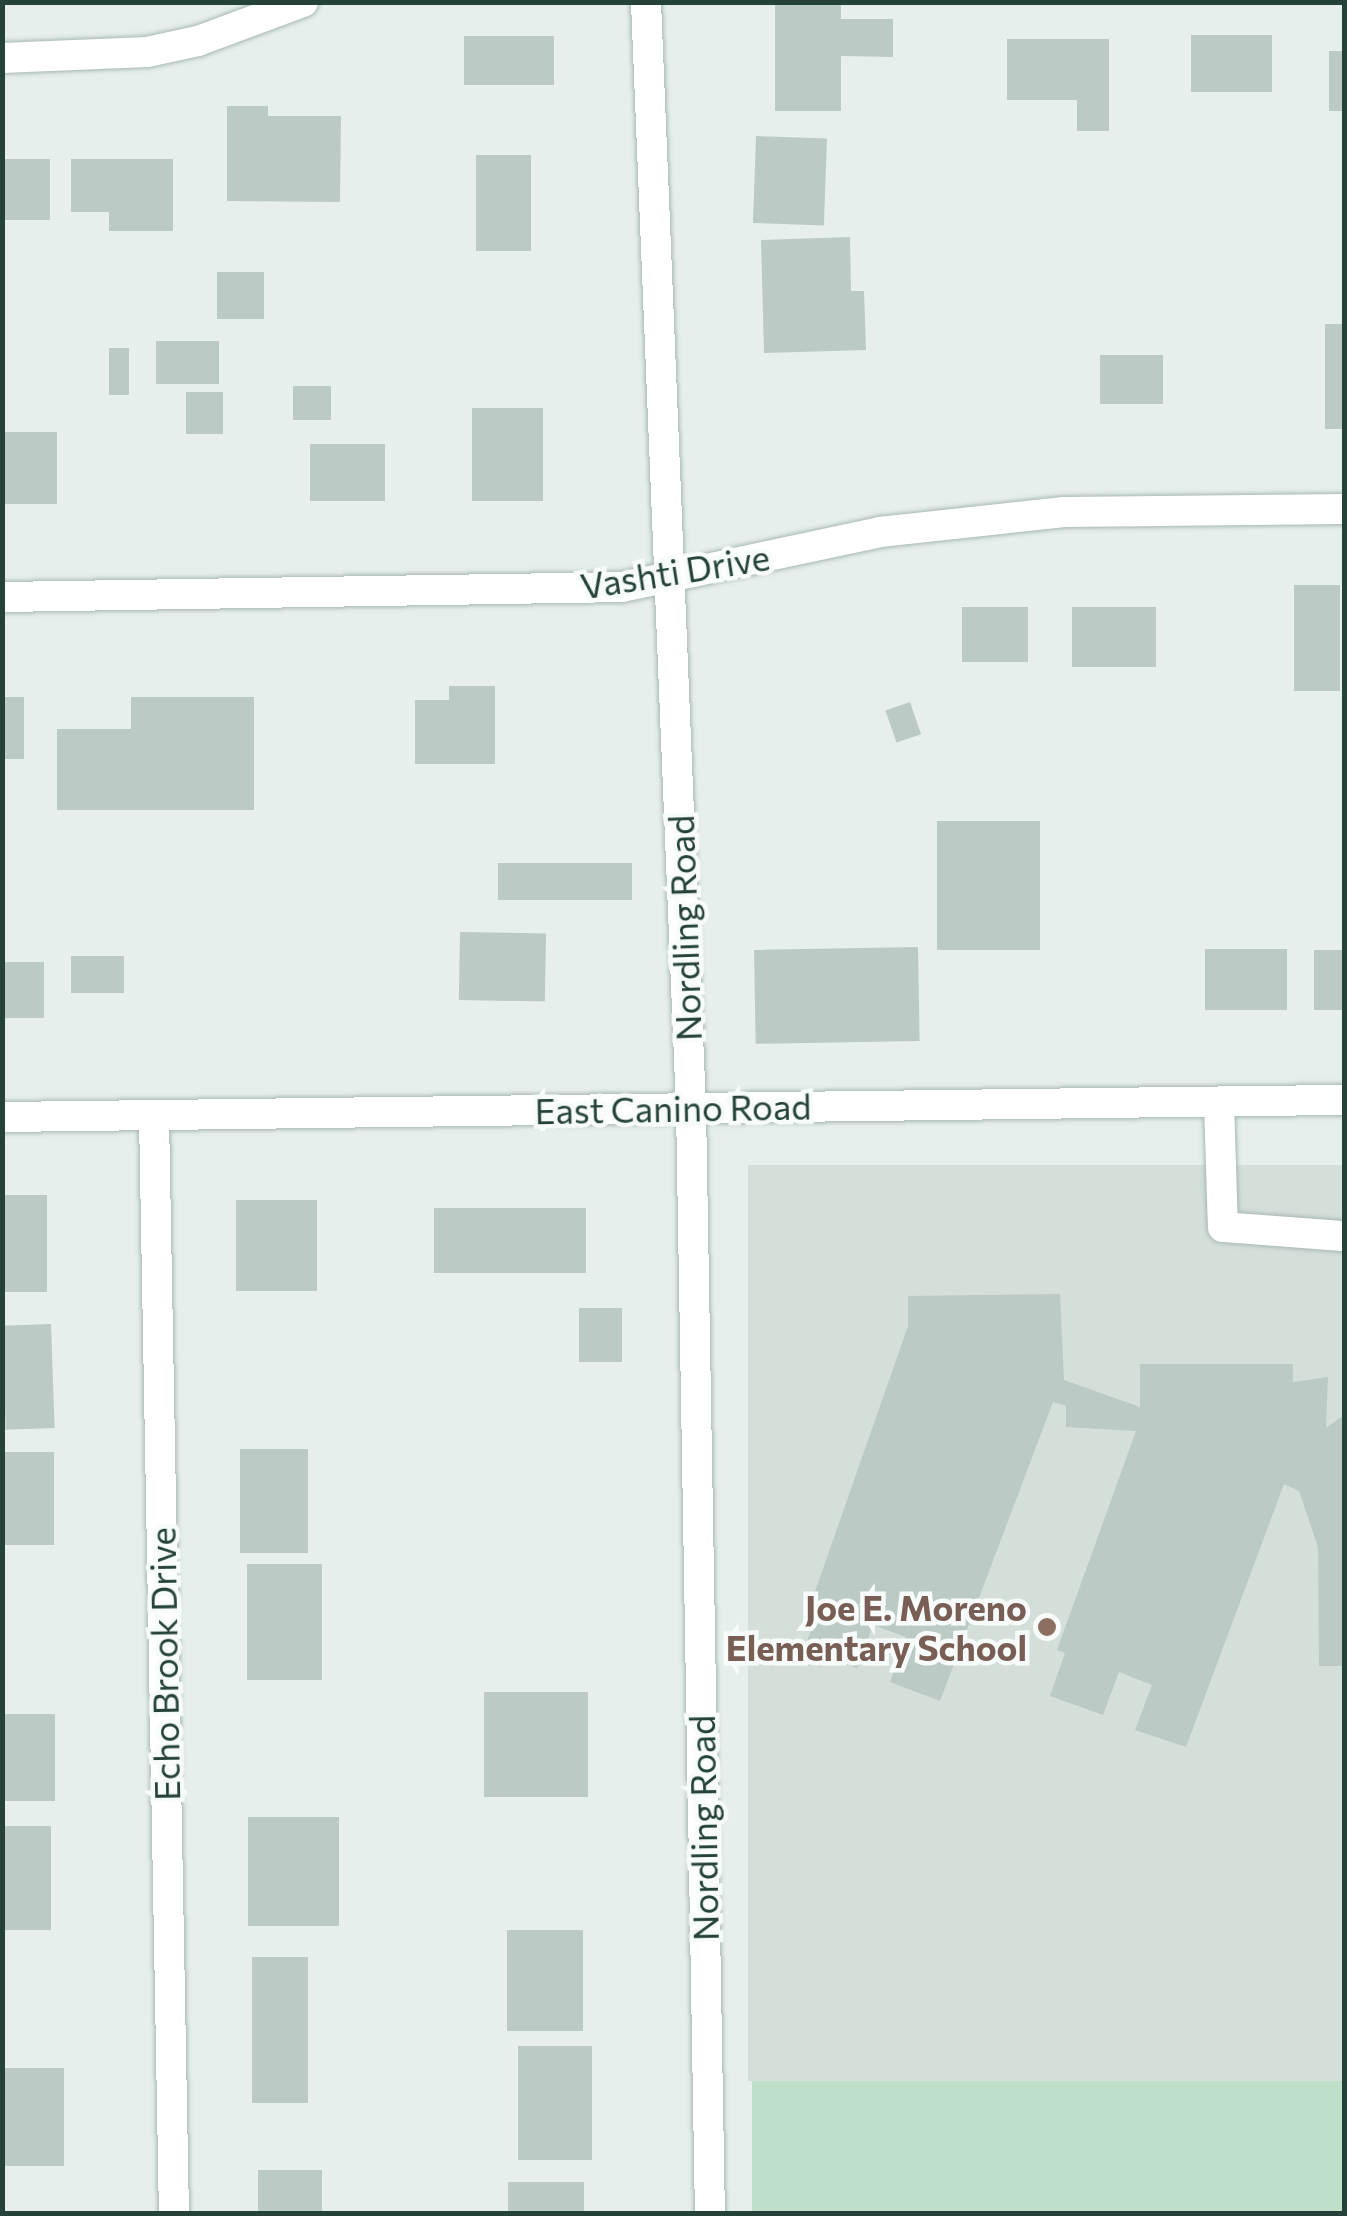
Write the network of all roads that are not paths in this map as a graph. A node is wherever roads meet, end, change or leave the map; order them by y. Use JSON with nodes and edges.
{"nodes":[{"id":1,"x":303,"y":2,"type":"edge"},
{"id":2,"x":646,"y":2,"type":"edge"},
{"id":3,"x":2,"y":58,"type":"edge"},
{"id":4,"x":1344,"y":509,"type":"edge"},
{"id":5,"x":671,"y":578,"type":"junction"},
{"id":6,"x":2,"y":597,"type":"edge"},
{"id":7,"x":1344,"y":1100,"type":"edge"},
{"id":8,"x":1218,"y":1102,"type":"junction"},
{"id":9,"x":691,"y":1107,"type":"junction"},
{"id":10,"x":154,"y":1115,"type":"junction"},
{"id":11,"x":2,"y":1117,"type":"edge"},
{"id":12,"x":1344,"y":1236,"type":"edge"},
{"id":13,"x":174,"y":2214,"type":"edge"},
{"id":14,"x":710,"y":2214,"type":"edge"}],
"edges":[{"from":1,"to":3,"type":"street"},
{"from":2,"to":5,"type":"street","name":"Nordling Road"},
{"from":4,"to":5,"type":"street","name":"Vashti Drive"},
{"from":5,"to":6,"type":"street","name":"Vashti Drive"},
{"from":5,"to":9,"type":"street","name":"Nordling Road"},
{"from":7,"to":8,"type":"street","name":"East Canino Road"},
{"from":8,"to":9,"type":"street","name":"East Canino Road"},
{"from":8,"to":12,"type":"street"},
{"from":9,"to":10,"type":"street","name":"East Canino Road"},
{"from":9,"to":14,"type":"street","name":"Nordling Road"},
{"from":10,"to":11,"type":"street","name":"East Canino Road"},
{"from":10,"to":13,"type":"street","name":"Echo Brook Drive"}]}
